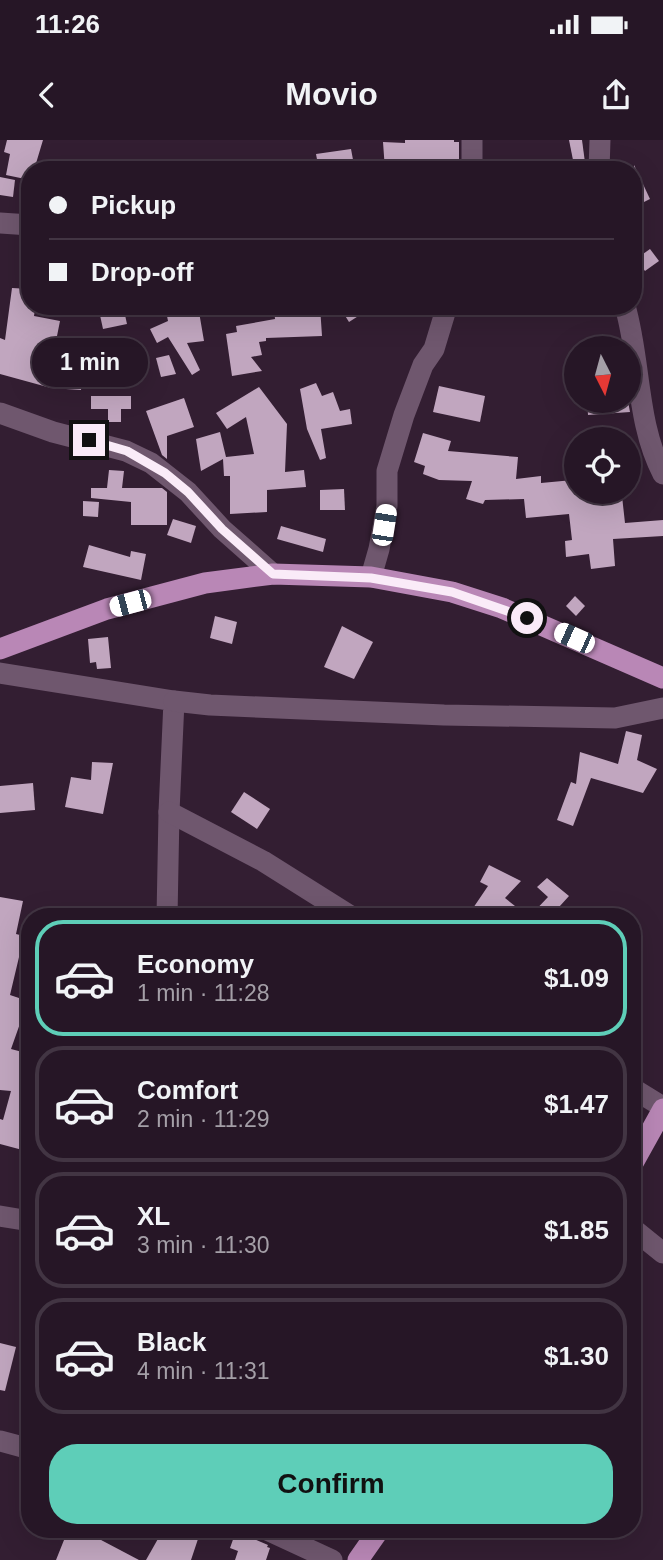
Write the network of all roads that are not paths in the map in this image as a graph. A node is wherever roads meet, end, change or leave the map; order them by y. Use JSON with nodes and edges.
{"nodes":[{"id":1,"x":472,"y":140,"type":"edge"},
{"id":2,"x":600,"y":140,"type":"edge"},
{"id":3,"x":472,"y":161,"type":"edge"},
{"id":4,"x":599,"y":161,"type":"edge"},
{"id":5,"x":0,"y":223,"type":"edge"},
{"id":6,"x":21,"y":224,"type":"edge"},
{"id":7,"x":444,"y":315,"type":"edge"},
{"id":8,"x":628,"y":315,"type":"edge"},
{"id":9,"x":0,"y":413,"type":"edge"},
{"id":10,"x":663,"y":474,"type":"edge"},
{"id":11,"x":273,"y":574,"type":"junction"},
{"id":12,"x":371,"y":578,"type":"junction"},
{"id":13,"x":0,"y":649,"type":"edge"},
{"id":14,"x":0,"y":673,"type":"edge"},
{"id":15,"x":663,"y":678,"type":"edge"},
{"id":16,"x":174,"y":701,"type":"junction"},
{"id":17,"x":663,"y":708,"type":"edge"},
{"id":18,"x":169,"y":812,"type":"junction"},
{"id":19,"x":167,"y":908,"type":"edge"},
{"id":20,"x":338,"y":908,"type":"edge"},
{"id":21,"x":641,"y":1094,"type":"edge"},
{"id":22,"x":663,"y":1108,"type":"edge"},
{"id":23,"x":641,"y":1148,"type":"edge"},
{"id":24,"x":0,"y":1216,"type":"edge"},
{"id":25,"x":21,"y":1220,"type":"edge"},
{"id":26,"x":641,"y":1235,"type":"edge"},
{"id":27,"x":663,"y":1253,"type":"edge"},
{"id":28,"x":0,"y":1441,"type":"edge"},
{"id":29,"x":21,"y":1447,"type":"edge"},
{"id":30,"x":284,"y":1538,"type":"edge"},
{"id":31,"x":373,"y":1538,"type":"edge"},
{"id":32,"x":332,"y":1560,"type":"edge"},
{"id":33,"x":358,"y":1560,"type":"edge"}],
"edges":[{"from":1,"to":3,"type":"street"},
{"from":2,"to":4,"type":"street"},
{"from":5,"to":6,"type":"street"},
{"from":7,"to":12,"type":"street"},
{"from":8,"to":10,"type":"street"},
{"from":9,"to":11,"type":"street"},
{"from":11,"to":12,"type":"main road"},
{"from":11,"to":13,"type":"main road"},
{"from":12,"to":15,"type":"main road"},
{"from":14,"to":16,"type":"street"},
{"from":16,"to":17,"type":"street"},
{"from":16,"to":18,"type":"street"},
{"from":18,"to":19,"type":"street"},
{"from":18,"to":20,"type":"street"},
{"from":21,"to":22,"type":"street"},
{"from":22,"to":23,"type":"main road"},
{"from":24,"to":25,"type":"street"},
{"from":26,"to":27,"type":"street"},
{"from":28,"to":29,"type":"street"},
{"from":30,"to":32,"type":"street"},
{"from":31,"to":33,"type":"main road"}]}
